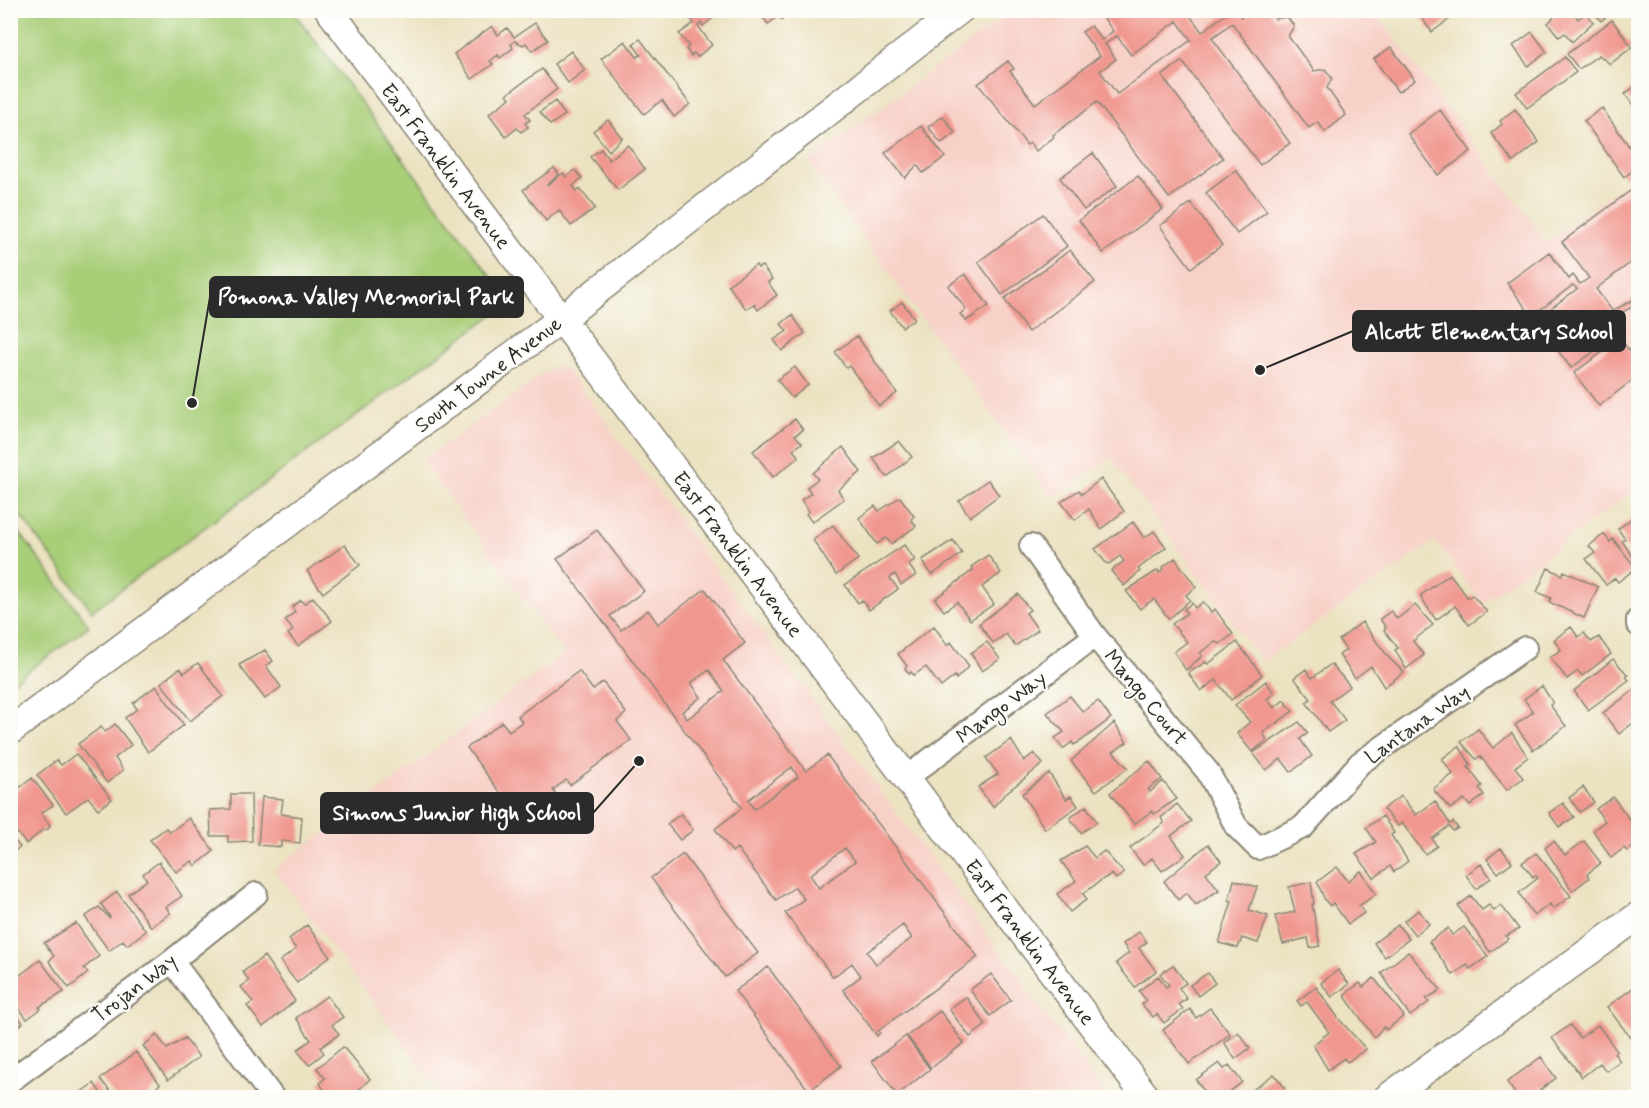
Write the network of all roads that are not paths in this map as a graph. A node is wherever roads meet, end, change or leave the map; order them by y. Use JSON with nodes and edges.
{"nodes":[{"id":1,"x":329,"y":10,"type":"edge"},
{"id":2,"x":960,"y":10,"type":"edge"},
{"id":3,"x":561,"y":319,"type":"junction"},
{"id":4,"x":1031,"y":546,"type":"dead end"},
{"id":5,"x":1095,"y":636,"type":"junction"},
{"id":6,"x":1526,"y":648,"type":"dead end"},
{"id":7,"x":10,"y":731,"type":"edge"},
{"id":8,"x":906,"y":778,"type":"junction"},
{"id":9,"x":1258,"y":848,"type":"joint"},
{"id":10,"x":256,"y":894,"type":"dead end"},
{"id":11,"x":1638,"y":916,"type":"edge"},
{"id":12,"x":172,"y":961,"type":"junction"},
{"id":13,"x":10,"y":1080,"type":"edge"},
{"id":14,"x":273,"y":1098,"type":"edge"},
{"id":15,"x":1147,"y":1098,"type":"edge"},
{"id":16,"x":1387,"y":1098,"type":"edge"}],
"edges":[{"from":1,"to":3,"type":"street","name":"East Franklin Avenue"},
{"from":2,"to":3,"type":"street","name":"South Towne Avenue"},
{"from":3,"to":7,"type":"street","name":"South Towne Avenue"},
{"from":3,"to":8,"type":"street","name":"East Franklin Avenue"},
{"from":4,"to":5,"type":"street","name":"Mango Court"},
{"from":5,"to":8,"type":"street","name":"Mango Way"},
{"from":5,"to":9,"type":"street","name":"Mango Court"},
{"from":6,"to":9,"type":"street","name":"Lantana Way"},
{"from":8,"to":15,"type":"street","name":"East Franklin Avenue"},
{"from":10,"to":12,"type":"street","name":"Trojan Way"},
{"from":11,"to":16,"type":"street"},
{"from":12,"to":13,"type":"street","name":"Trojan Way"},
{"from":12,"to":14,"type":"street"}]}
